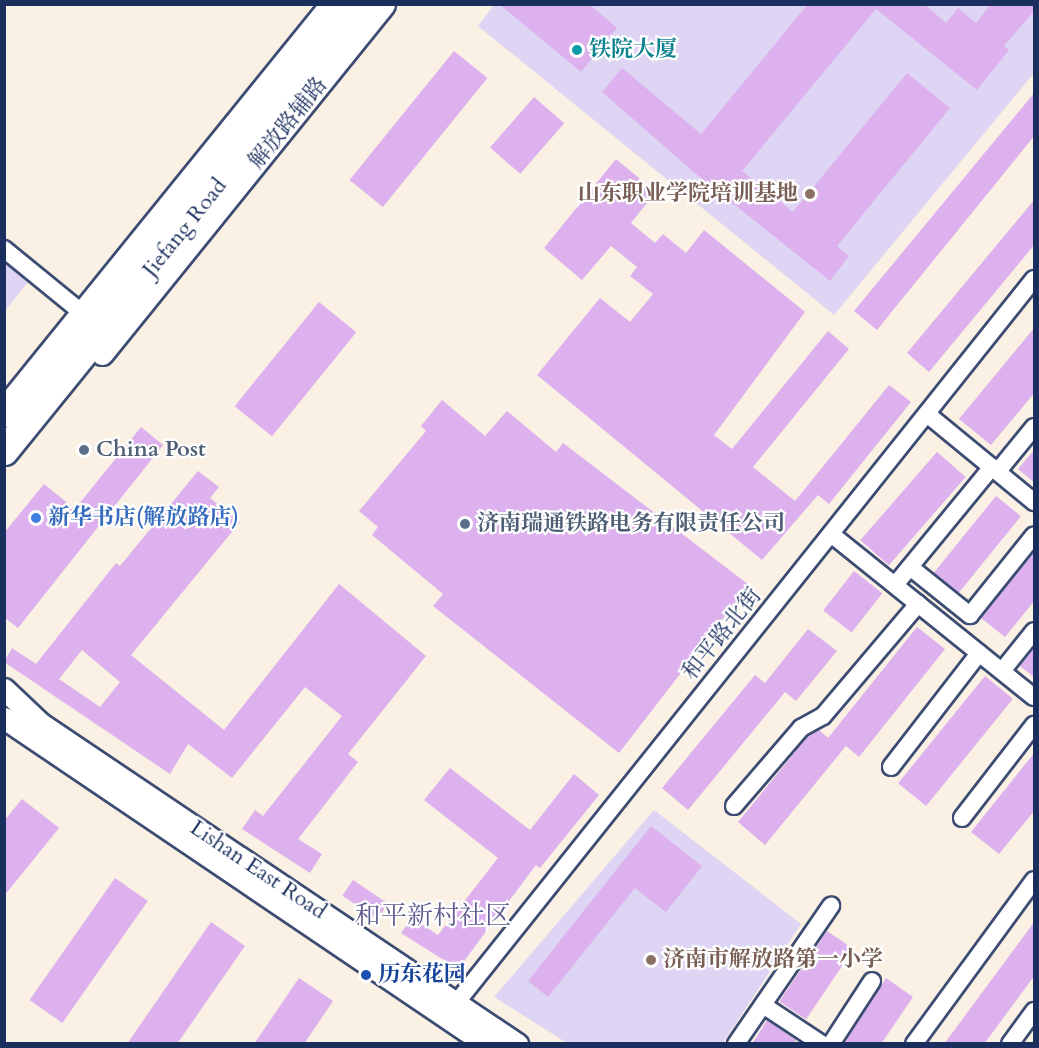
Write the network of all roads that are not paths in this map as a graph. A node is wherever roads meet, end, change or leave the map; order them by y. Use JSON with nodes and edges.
{"nodes":[{"id":1,"x":318,"y":4,"type":"edge"},
{"id":2,"x":335,"y":4,"type":"edge"},
{"id":3,"x":366,"y":4,"type":"edge"},
{"id":4,"x":384,"y":4,"type":"edge"},
{"id":5,"x":4,"y":249,"type":"edge"},
{"id":6,"x":1035,"y":279,"type":"edge"},
{"id":7,"x":69,"y":312,"type":"junction"},
{"id":8,"x":102,"y":354,"type":"joint"},
{"id":9,"x":67,"y":355,"type":"junction"},
{"id":10,"x":4,"y":413,"type":"edge"},
{"id":11,"x":927,"y":414,"type":"junction"},
{"id":12,"x":1035,"y":427,"type":"edge"},
{"id":13,"x":4,"y":451,"type":"edge"},
{"id":14,"x":995,"y":469,"type":"junction"},
{"id":15,"x":1035,"y":502,"type":"edge"},
{"id":16,"x":831,"y":534,"type":"junction"},
{"id":17,"x":1035,"y":535,"type":"edge"},
{"id":18,"x":910,"y":567,"type":"junction"},
{"id":19,"x":895,"y":585,"type":"junction"},
{"id":20,"x":918,"y":604,"type":"junction"},
{"id":21,"x":1035,"y":631,"type":"edge"},
{"id":22,"x":979,"y":653,"type":"junction"},
{"id":23,"x":1002,"y":671,"type":"junction"},
{"id":24,"x":4,"y":689,"type":"edge"},
{"id":25,"x":1035,"y":697,"type":"edge"},
{"id":26,"x":4,"y":718,"type":"edge"},
{"id":27,"x":1035,"y":725,"type":"edge"},
{"id":28,"x":891,"y":767,"type":"dead end"},
{"id":29,"x":734,"y":807,"type":"dead end"},
{"id":30,"x":962,"y":818,"type":"dead end"},
{"id":31,"x":1035,"y":880,"type":"edge"},
{"id":32,"x":831,"y":906,"type":"dead end"},
{"id":33,"x":872,"y":981,"type":"dead end"},
{"id":34,"x":763,"y":1005,"type":"junction"},
{"id":35,"x":451,"y":1009,"type":"junction"},
{"id":36,"x":1035,"y":1011,"type":"edge"},
{"id":37,"x":473,"y":1040,"type":"edge"},
{"id":38,"x":517,"y":1044,"type":"edge"},
{"id":39,"x":736,"y":1044,"type":"edge"},
{"id":40,"x":822,"y":1044,"type":"edge"},
{"id":41,"x":831,"y":1044,"type":"edge"},
{"id":42,"x":914,"y":1044,"type":"edge"},
{"id":43,"x":1010,"y":1044,"type":"edge"}],
"edges":[{"from":1,"to":7,"type":"street"},
{"from":2,"to":9,"type":"main road","name":"Jiefang Road"},
{"from":3,"to":9,"type":"main road","name":"Jiefang Road"},
{"from":4,"to":8,"type":"street","name":"解放路辅路"},
{"from":5,"to":7,"type":"street"},
{"from":6,"to":11,"type":"street","name":"和平路北街"},
{"from":7,"to":9,"type":"main road"},
{"from":8,"to":9,"type":"main road"},
{"from":9,"to":10,"type":"main road","name":"Jiefang Road"},
{"from":9,"to":13,"type":"main road","name":"Jiefang Road"},
{"from":11,"to":14,"type":"street"},
{"from":11,"to":16,"type":"street","name":"和平路北街"},
{"from":12,"to":14,"type":"street"},
{"from":14,"to":15,"type":"street"},
{"from":14,"to":18,"type":"street"},
{"from":16,"to":19,"type":"street"},
{"from":16,"to":35,"type":"street","name":"和平路北街"},
{"from":17,"to":18,"type":"street"},
{"from":18,"to":19,"type":"street"},
{"from":19,"to":20,"type":"street"},
{"from":20,"to":22,"type":"street"},
{"from":20,"to":29,"type":"street"},
{"from":21,"to":23,"type":"street"},
{"from":22,"to":23,"type":"street"},
{"from":22,"to":28,"type":"street"},
{"from":23,"to":25,"type":"street"},
{"from":24,"to":35,"type":"street","name":"Lishan East Road"},
{"from":26,"to":35,"type":"street","name":"Lishan East Road"},
{"from":27,"to":30,"type":"street"},
{"from":31,"to":42,"type":"street"},
{"from":32,"to":34,"type":"street"},
{"from":33,"to":41,"type":"street"},
{"from":34,"to":39,"type":"street"},
{"from":34,"to":40,"type":"street"},
{"from":35,"to":37,"type":"street","name":"Lishan East Road"},
{"from":35,"to":38,"type":"street","name":"Lishan East Road"},
{"from":36,"to":43,"type":"street"}]}
